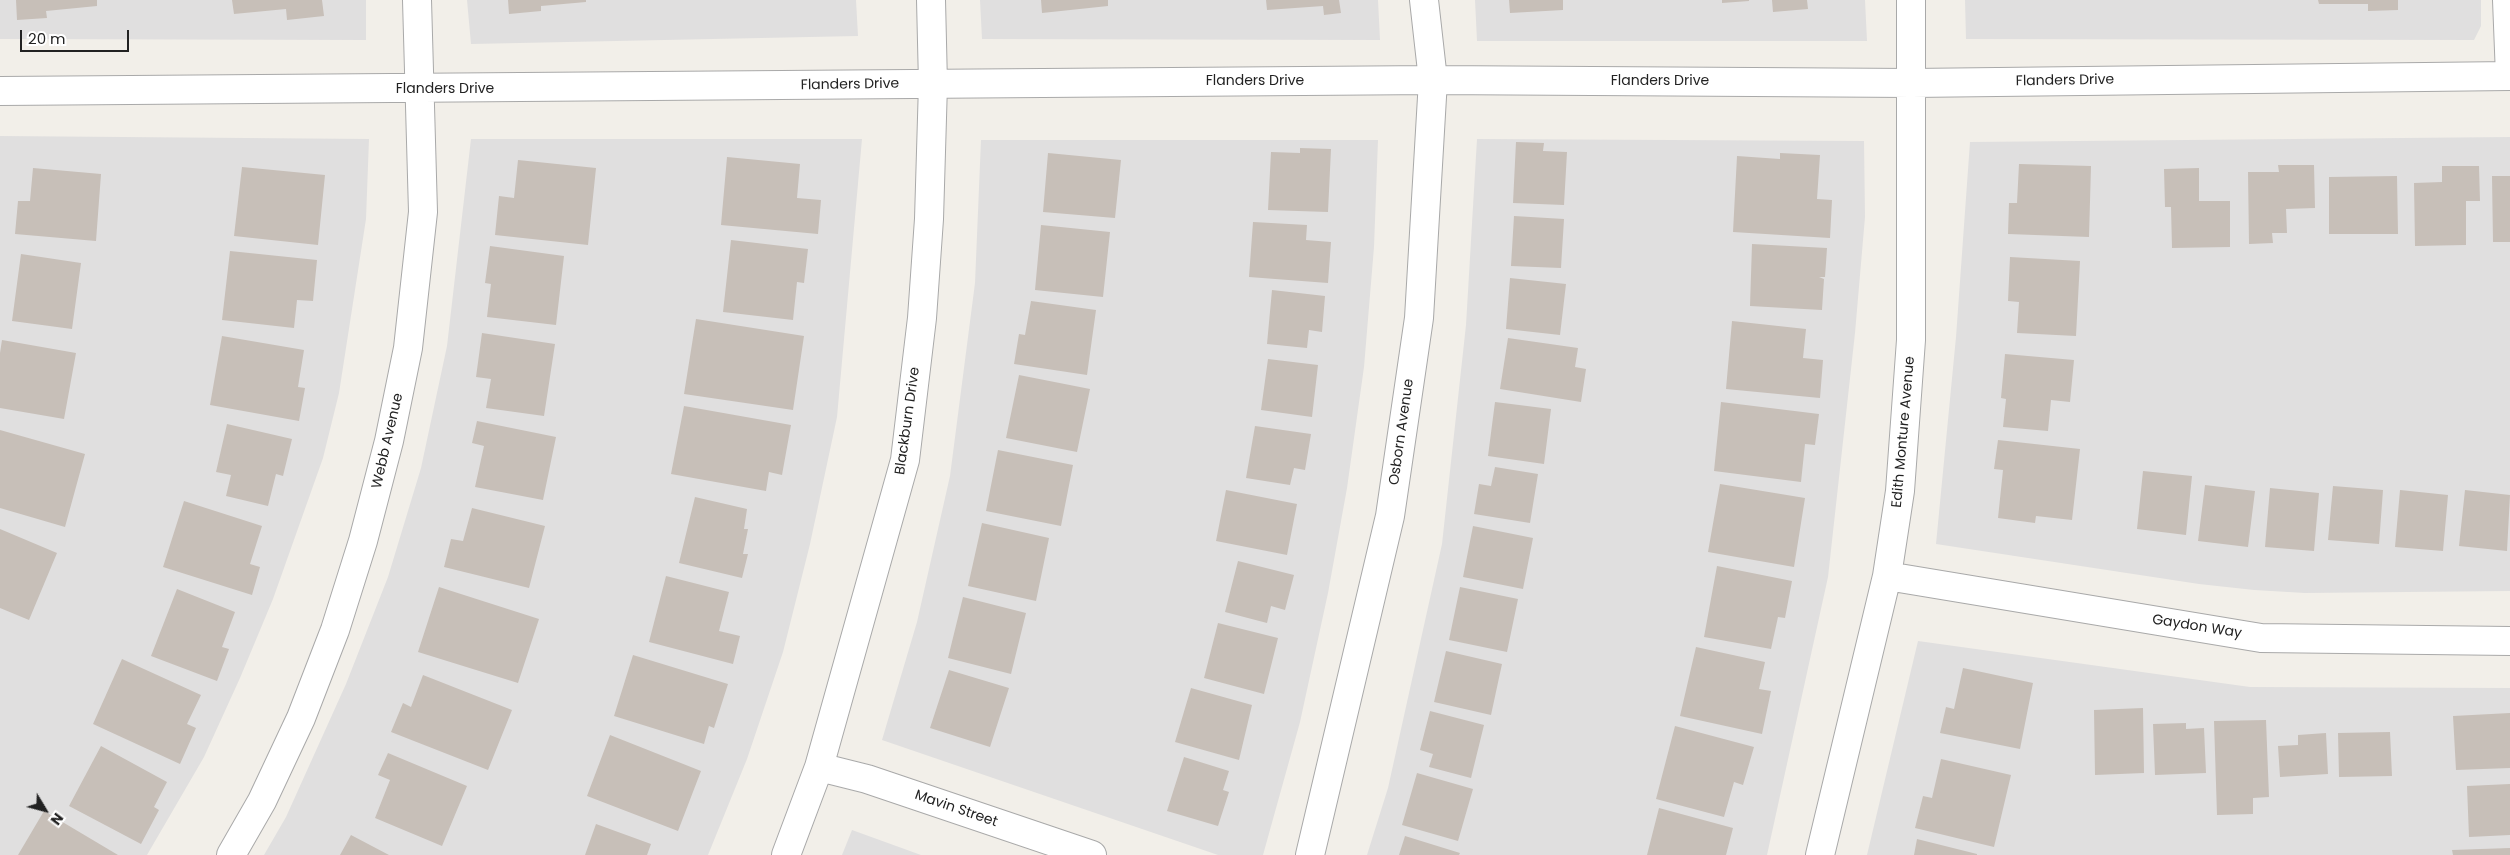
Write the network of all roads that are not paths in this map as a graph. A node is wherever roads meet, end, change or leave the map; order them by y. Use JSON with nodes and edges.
{"nodes":[{"id":1,"x":418,"y":0,"type":"edge"},
{"id":2,"x":931,"y":0,"type":"edge"},
{"id":3,"x":1424,"y":0,"type":"edge"},
{"id":4,"x":1911,"y":0,"type":"edge"},
{"id":5,"x":2507,"y":0,"type":"edge"},
{"id":6,"x":2510,"y":76,"type":"edge"},
{"id":7,"x":1433,"y":80,"type":"junction"},
{"id":8,"x":1912,"y":83,"type":"junction"},
{"id":9,"x":933,"y":84,"type":"junction"},
{"id":10,"x":420,"y":89,"type":"junction"},
{"id":11,"x":0,"y":91,"type":"edge"},
{"id":12,"x":1886,"y":576,"type":"junction"},
{"id":13,"x":2510,"y":642,"type":"edge"},
{"id":14,"x":818,"y":767,"type":"junction"},
{"id":15,"x":231,"y":855,"type":"edge"},
{"id":16,"x":786,"y":855,"type":"edge"},
{"id":17,"x":1092,"y":855,"type":"edge"},
{"id":18,"x":1310,"y":855,"type":"edge"},
{"id":19,"x":1820,"y":855,"type":"edge"}],
"edges":[{"from":1,"to":10,"type":"street","name":"Webb Avenue"},
{"from":2,"to":9,"type":"street","name":"Blackburn Drive"},
{"from":3,"to":7,"type":"street","name":"Osborn Avenue"},
{"from":4,"to":8,"type":"street","name":"Edith Monture Avenue"},
{"from":5,"to":6,"type":"street"},
{"from":6,"to":8,"type":"street","name":"Flanders Drive"},
{"from":7,"to":8,"type":"street","name":"Flanders Drive"},
{"from":7,"to":9,"type":"street","name":"Flanders Drive"},
{"from":7,"to":18,"type":"street","name":"Osborn Avenue"},
{"from":8,"to":12,"type":"street","name":"Edith Monture Avenue"},
{"from":9,"to":10,"type":"street","name":"Flanders Drive"},
{"from":9,"to":14,"type":"street","name":"Blackburn Drive"},
{"from":10,"to":11,"type":"street","name":"Flanders Drive"},
{"from":10,"to":15,"type":"street","name":"Webb Avenue"},
{"from":12,"to":13,"type":"street","name":"Gaydon Way"},
{"from":12,"to":19,"type":"street","name":"Edith Monture Avenue"},
{"from":14,"to":16,"type":"street","name":"Blackburn Drive"},
{"from":14,"to":17,"type":"street","name":"Mavin Street"}]}
